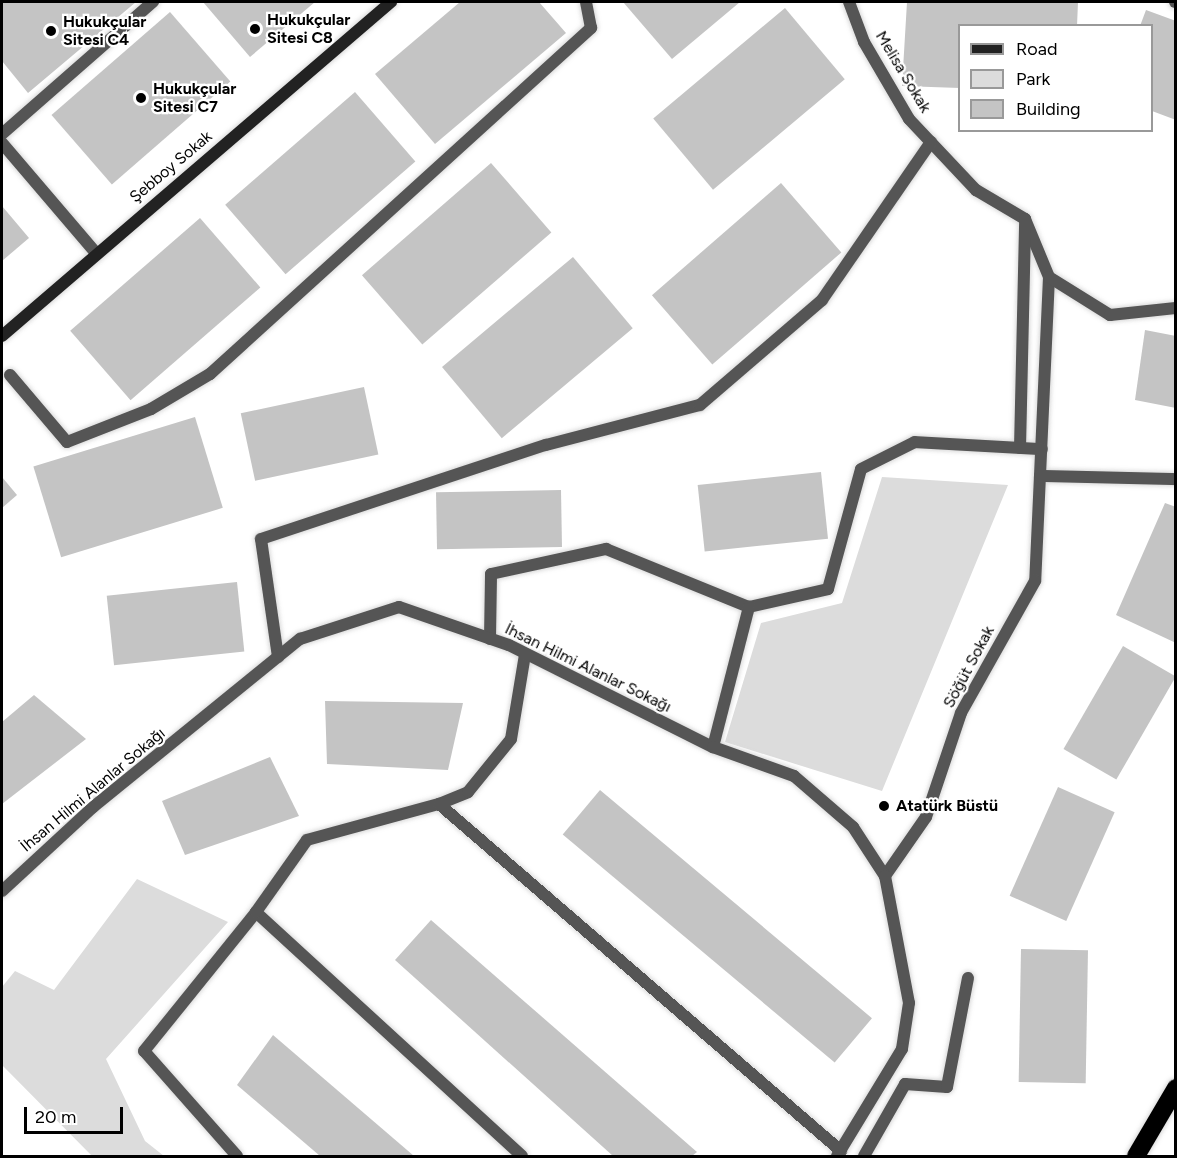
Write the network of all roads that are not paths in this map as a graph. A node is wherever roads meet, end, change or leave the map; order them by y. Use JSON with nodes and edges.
{"nodes":[{"id":1,"x":153,"y":2,"type":"edge"},
{"id":2,"x":391,"y":2,"type":"edge"},
{"id":3,"x":586,"y":2,"type":"edge"},
{"id":4,"x":849,"y":2,"type":"edge"},
{"id":5,"x":2,"y":134,"type":"edge"},
{"id":6,"x":931,"y":142,"type":"junction"},
{"id":7,"x":2,"y":143,"type":"edge"},
{"id":8,"x":1025,"y":219,"type":"junction"},
{"id":9,"x":95,"y":252,"type":"junction"},
{"id":10,"x":1049,"y":277,"type":"junction"},
{"id":11,"x":1176,"y":308,"type":"edge"},
{"id":12,"x":2,"y":336,"type":"edge"},
{"id":13,"x":10,"y":375,"type":"dead end"},
{"id":14,"x":1020,"y":448,"type":"junction"},
{"id":15,"x":1042,"y":449,"type":"junction"},
{"id":16,"x":1040,"y":476,"type":"junction"},
{"id":17,"x":1176,"y":479,"type":"edge"},
{"id":18,"x":749,"y":607,"type":"junction"},
{"id":19,"x":490,"y":639,"type":"junction"},
{"id":20,"x":525,"y":654,"type":"junction"},
{"id":21,"x":278,"y":657,"type":"junction"},
{"id":22,"x":713,"y":747,"type":"junction"},
{"id":23,"x":439,"y":804,"type":"junction"},
{"id":24,"x":885,"y":876,"type":"junction"},
{"id":25,"x":2,"y":891,"type":"edge"},
{"id":26,"x":256,"y":912,"type":"junction"},
{"id":27,"x":968,"y":978,"type":"dead end"},
{"id":28,"x":1176,"y":1088,"type":"edge"},
{"id":29,"x":839,"y":1154,"type":"edge"},
{"id":30,"x":237,"y":1156,"type":"edge"},
{"id":31,"x":522,"y":1156,"type":"edge"},
{"id":32,"x":864,"y":1156,"type":"edge"},
{"id":33,"x":1136,"y":1156,"type":"edge"}],
"edges":[{"from":1,"to":5,"type":"street"},
{"from":2,"to":9,"type":"street","name":"Şebboy Sokak"},
{"from":3,"to":13,"type":"street"},
{"from":4,"to":6,"type":"street","name":"Melisa Sokak"},
{"from":6,"to":8,"type":"street","name":"Melisa Sokak"},
{"from":6,"to":21,"type":"street"},
{"from":7,"to":9,"type":"street"},
{"from":8,"to":10,"type":"street"},
{"from":8,"to":14,"type":"street"},
{"from":9,"to":12,"type":"street","name":"Şebboy Sokak"},
{"from":10,"to":11,"type":"street"},
{"from":10,"to":15,"type":"street","name":"Söğüt Sokak"},
{"from":14,"to":15,"type":"street"},
{"from":14,"to":18,"type":"street"},
{"from":15,"to":16,"type":"street","name":"Söğüt Sokak"},
{"from":16,"to":17,"type":"street"},
{"from":16,"to":24,"type":"street","name":"Söğüt Sokak"},
{"from":18,"to":19,"type":"street"},
{"from":18,"to":22,"type":"street"},
{"from":19,"to":20,"type":"street","name":"İhsan Hilmi Alanlar Sokağı"},
{"from":19,"to":21,"type":"street","name":"İhsan Hilmi Alanlar Sokağı"},
{"from":20,"to":22,"type":"street","name":"İhsan Hilmi Alanlar Sokağı"},
{"from":20,"to":23,"type":"street"},
{"from":21,"to":25,"type":"street","name":"İhsan Hilmi Alanlar Sokağı"},
{"from":22,"to":24,"type":"street","name":"İhsan Hilmi Alanlar Sokağı"},
{"from":23,"to":26,"type":"street"},
{"from":23,"to":29,"type":"street"},
{"from":24,"to":29,"type":"street"},
{"from":26,"to":30,"type":"street"},
{"from":26,"to":31,"type":"street"},
{"from":27,"to":32,"type":"street"},
{"from":28,"to":33,"type":"highway"}]}
